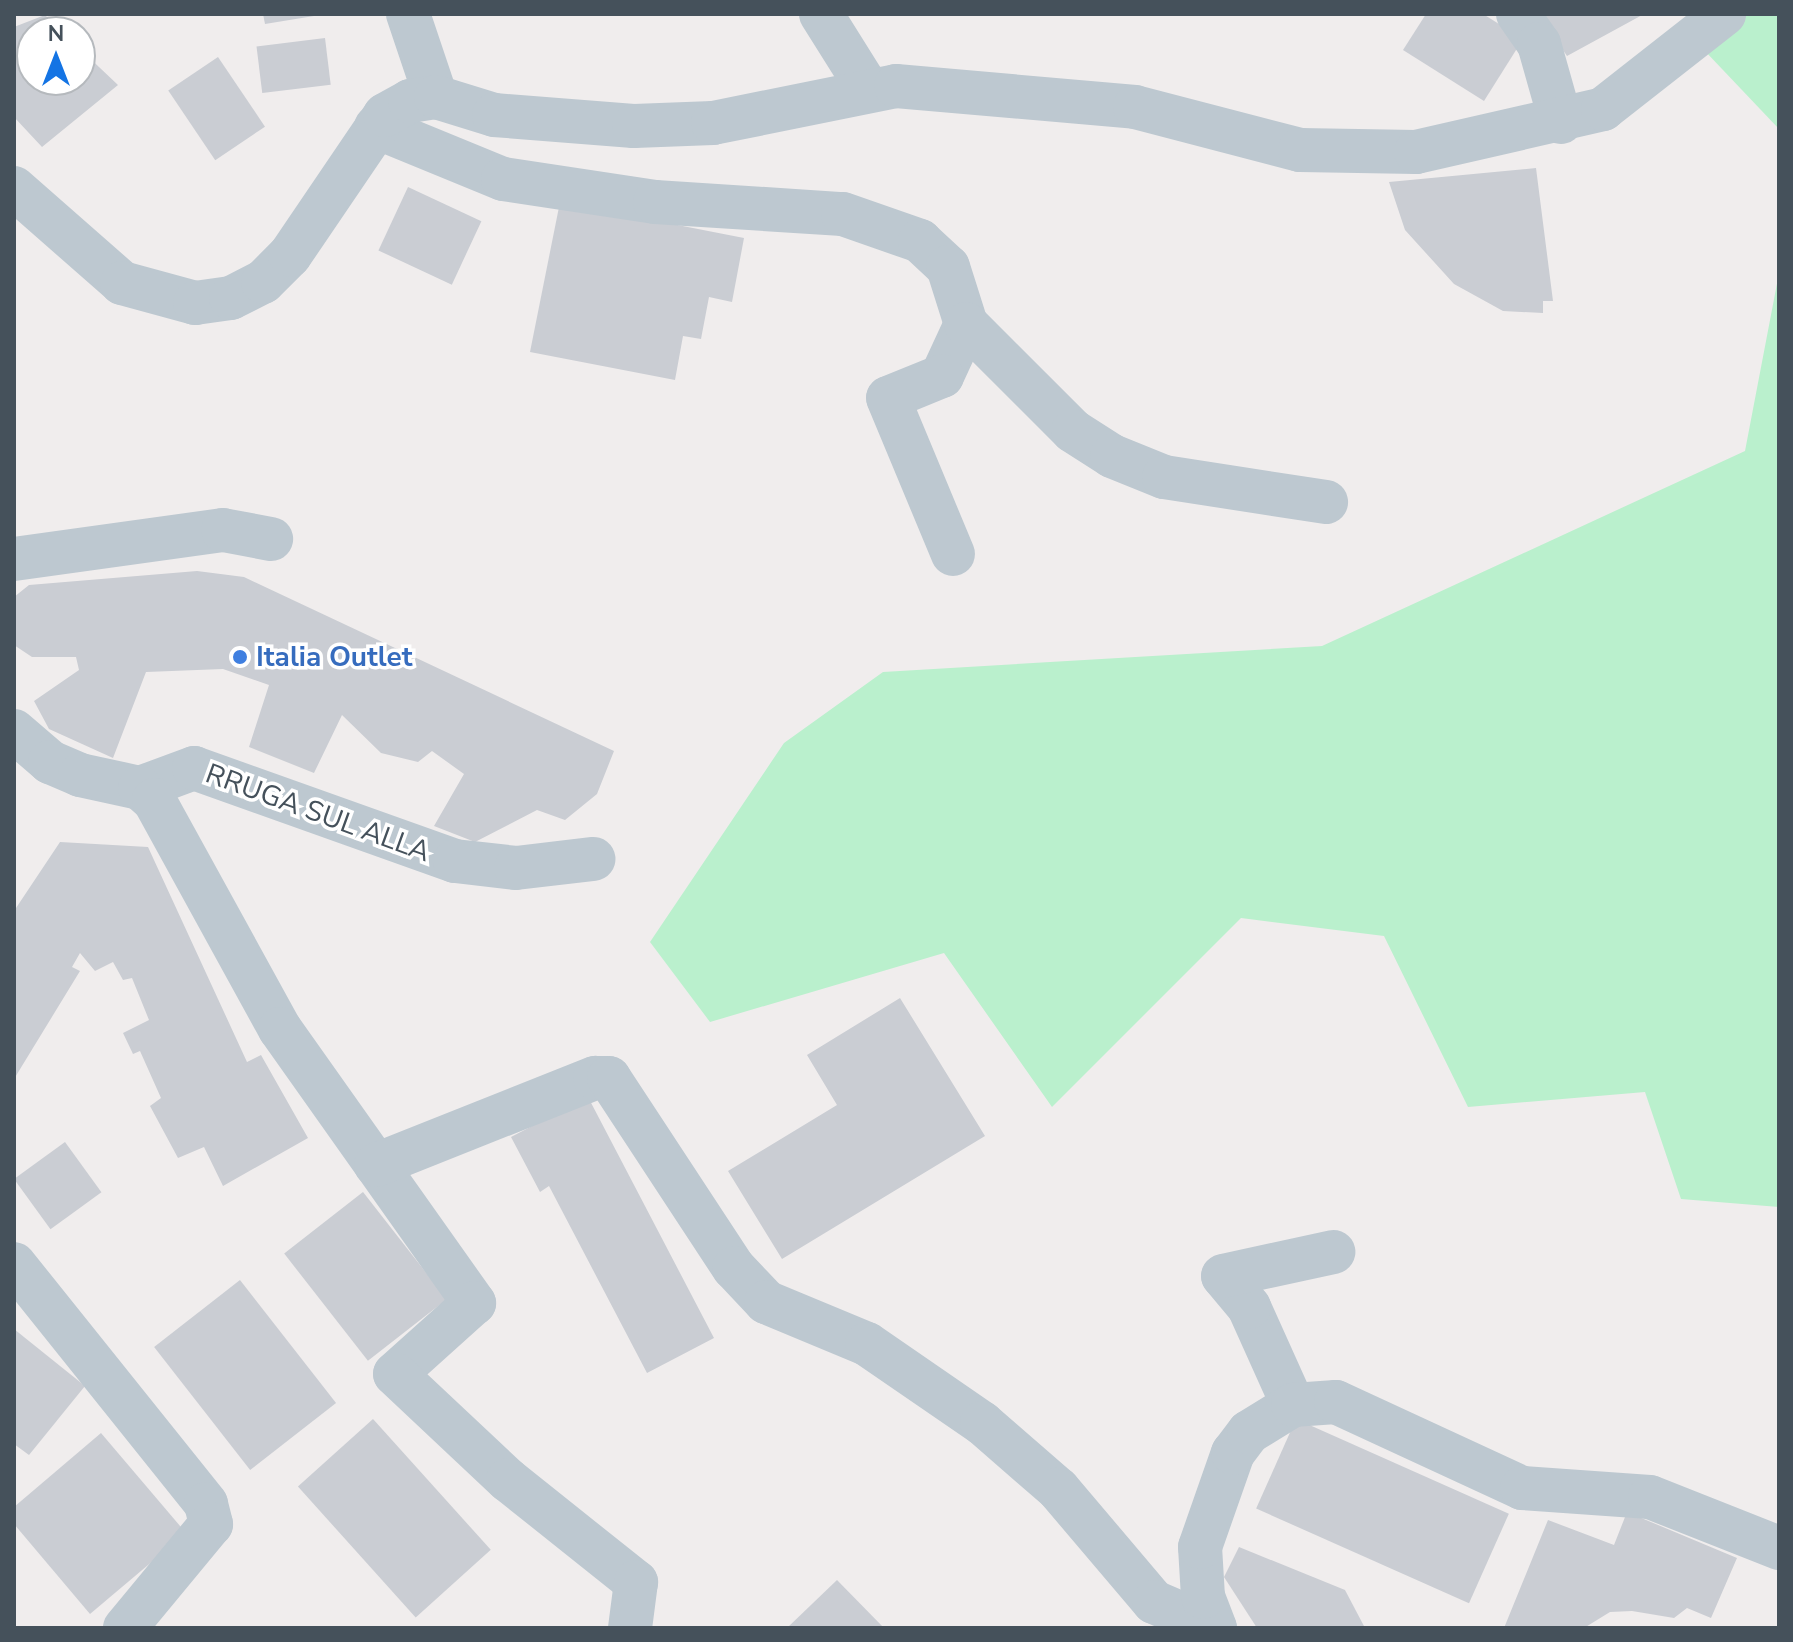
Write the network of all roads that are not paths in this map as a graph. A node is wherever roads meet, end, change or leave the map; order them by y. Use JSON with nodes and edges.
{"nodes":[{"id":1,"x":408,"y":14,"type":"edge"},
{"id":2,"x":821,"y":14,"type":"edge"},
{"id":3,"x":1518,"y":14,"type":"edge"},
{"id":4,"x":1724,"y":14,"type":"edge"},
{"id":5,"x":868,"y":89,"type":"junction"},
{"id":6,"x":436,"y":97,"type":"junction"},
{"id":7,"x":1561,"y":122,"type":"junction"},
{"id":8,"x":376,"y":127,"type":"junction"},
{"id":9,"x":14,"y":188,"type":"edge"},
{"id":10,"x":966,"y":324,"type":"junction"},
{"id":11,"x":1326,"y":502,"type":"dead end"},
{"id":12,"x":271,"y":539,"type":"dead end"},
{"id":13,"x":953,"y":554,"type":"dead end"},
{"id":14,"x":14,"y":559,"type":"edge"},
{"id":15,"x":14,"y":731,"type":"edge"},
{"id":16,"x":140,"y":788,"type":"junction"},
{"id":17,"x":593,"y":859,"type":"dead end"},
{"id":18,"x":356,"y":1164,"type":"junction"},
{"id":19,"x":1333,"y":1252,"type":"dead end"},
{"id":20,"x":14,"y":1264,"type":"edge"},
{"id":21,"x":1293,"y":1405,"type":"junction"},
{"id":22,"x":1775,"y":1547,"type":"edge"},
{"id":23,"x":125,"y":1628,"type":"edge"},
{"id":24,"x":630,"y":1628,"type":"edge"},
{"id":25,"x":1215,"y":1628,"type":"edge"}],
"edges":[{"from":1,"to":6,"type":"street"},
{"from":2,"to":5,"type":"street"},
{"from":3,"to":7,"type":"street"},
{"from":4,"to":7,"type":"street"},
{"from":5,"to":6,"type":"street"},
{"from":5,"to":7,"type":"street"},
{"from":6,"to":8,"type":"street"},
{"from":8,"to":9,"type":"street"},
{"from":8,"to":10,"type":"street"},
{"from":10,"to":11,"type":"street"},
{"from":10,"to":13,"type":"street"},
{"from":12,"to":14,"type":"street"},
{"from":15,"to":16,"type":"street"},
{"from":16,"to":17,"type":"street","name":"RRUGA SUL ALLA"},
{"from":16,"to":18,"type":"street"},
{"from":18,"to":24,"type":"street"},
{"from":18,"to":25,"type":"street"},
{"from":19,"to":21,"type":"street"},
{"from":20,"to":23,"type":"street"},
{"from":21,"to":22,"type":"street"},
{"from":21,"to":25,"type":"street"}]}
